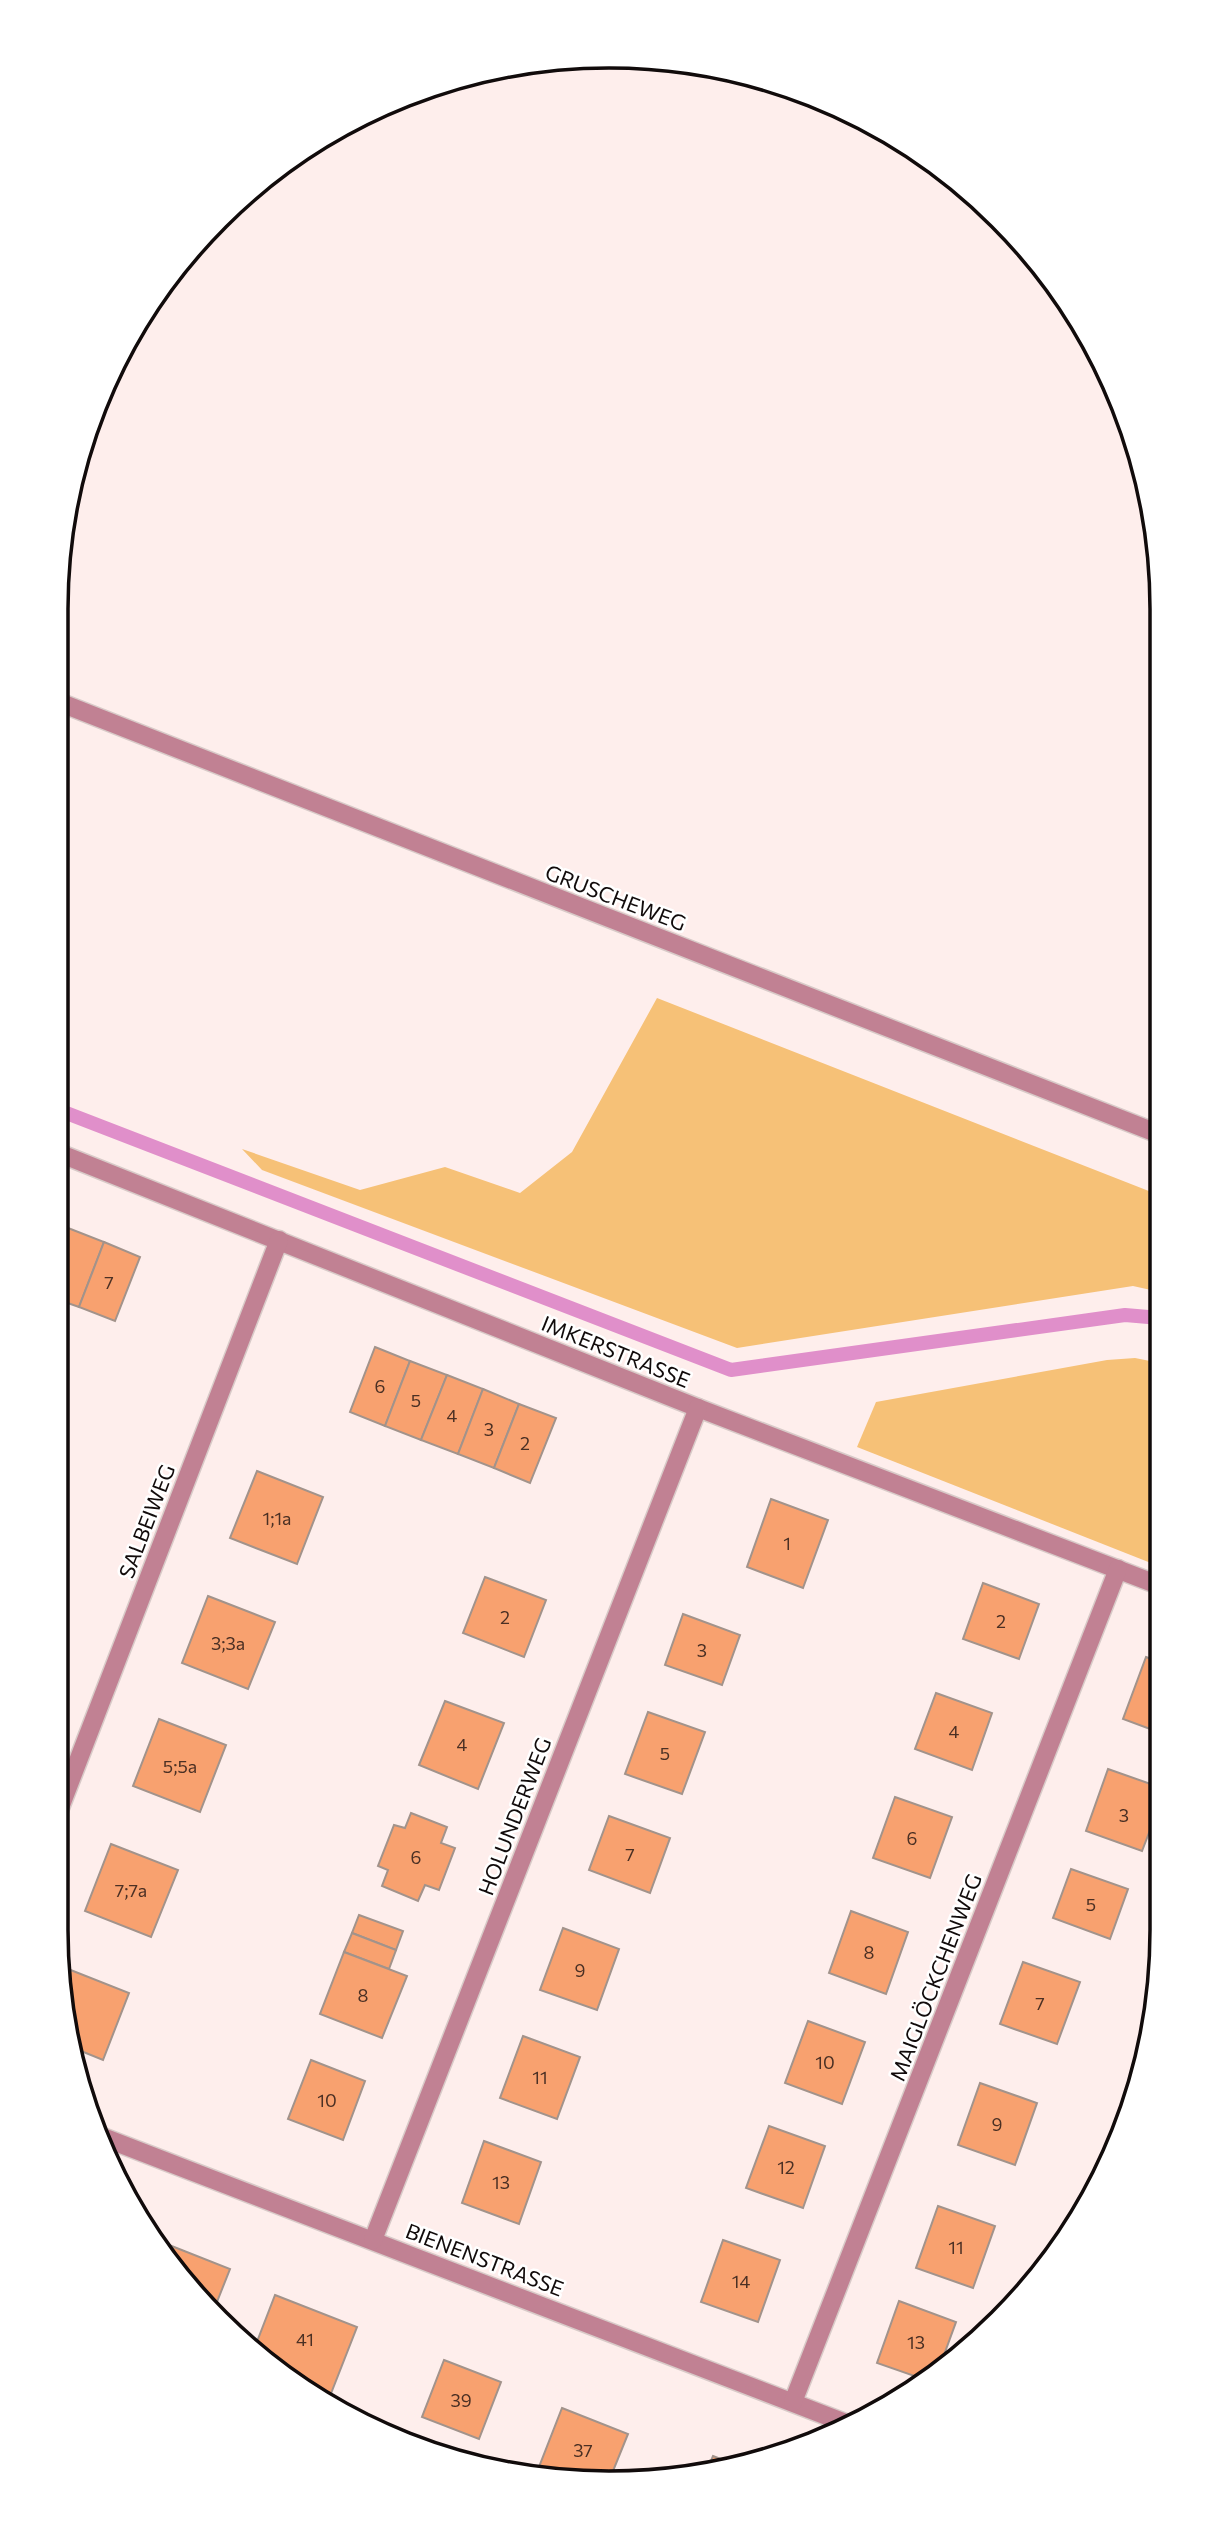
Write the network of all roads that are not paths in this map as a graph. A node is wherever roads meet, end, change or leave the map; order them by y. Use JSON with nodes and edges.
{"nodes":[{"id":1,"x":68,"y":706,"type":"edge"},
{"id":2,"x":1150,"y":1130,"type":"edge"},
{"id":3,"x":68,"y":1157,"type":"edge"},
{"id":4,"x":279,"y":1240,"type":"junction"},
{"id":5,"x":698,"y":1408,"type":"junction"},
{"id":6,"x":1118,"y":1569,"type":"junction"},
{"id":7,"x":1150,"y":1582,"type":"edge"},
{"id":8,"x":68,"y":1787,"type":"edge"},
{"id":9,"x":110,"y":2140,"type":"edge"},
{"id":10,"x":373,"y":2240,"type":"junction"},
{"id":11,"x":793,"y":2402,"type":"junction"},
{"id":12,"x":838,"y":2420,"type":"edge"}],
"edges":[{"from":1,"to":2,"type":"street","name":"GRUSCHEWEG"},
{"from":3,"to":4,"type":"street","name":"IMKERSTRASSE"},
{"from":4,"to":5,"type":"street","name":"IMKERSTRASSE"},
{"from":4,"to":8,"type":"street","name":"SALBEIWEG"},
{"from":5,"to":6,"type":"street","name":"IMKERSTRASSE"},
{"from":5,"to":10,"type":"street","name":"HOLUNDERWEG"},
{"from":6,"to":7,"type":"street","name":"IMKERSTRASSE"},
{"from":6,"to":11,"type":"street","name":"MAIGLÖCKCHENWEG"},
{"from":9,"to":10,"type":"street","name":"BIENENSTRASSE"},
{"from":10,"to":11,"type":"street","name":"BIENENSTRASSE"},
{"from":11,"to":12,"type":"street","name":"BIENENSTRASSE"}]}
